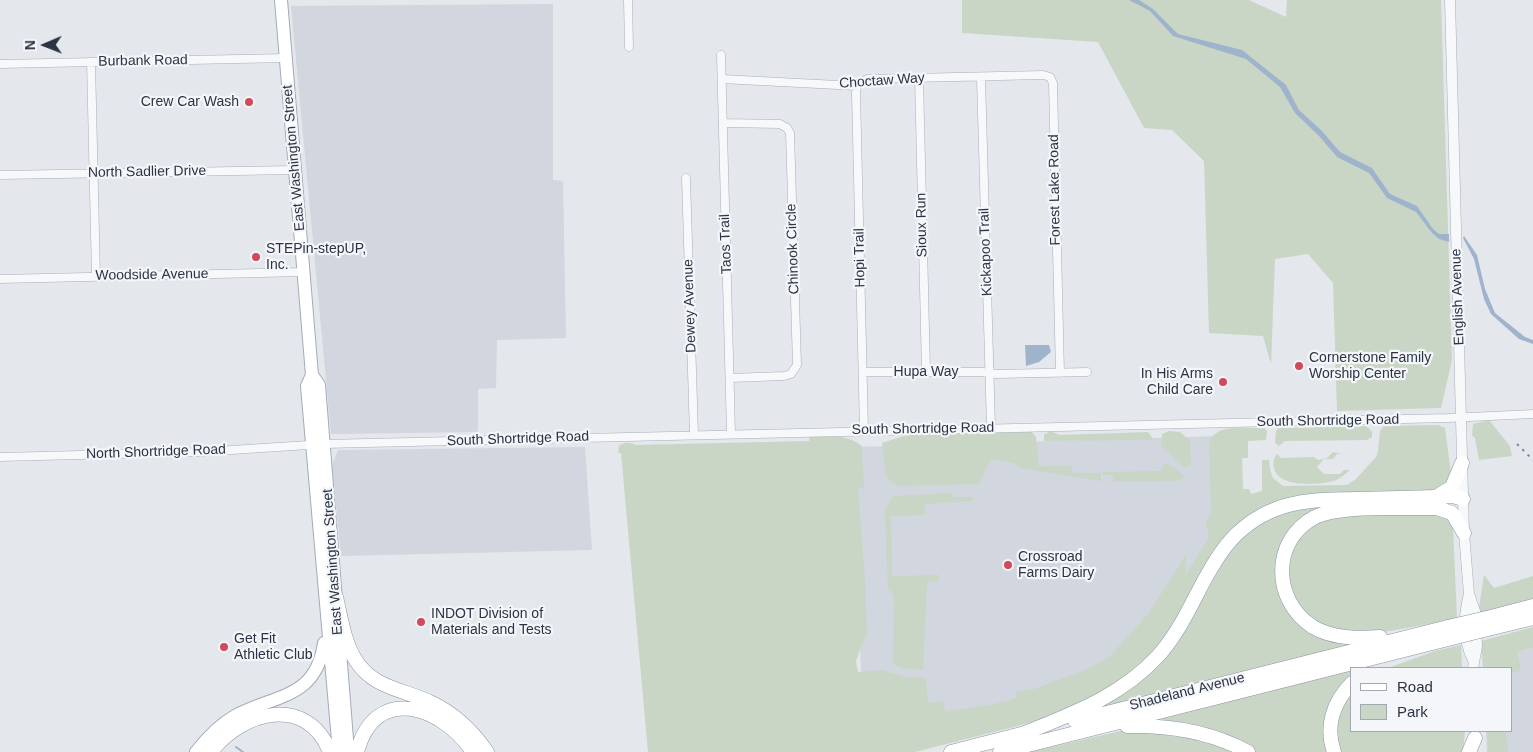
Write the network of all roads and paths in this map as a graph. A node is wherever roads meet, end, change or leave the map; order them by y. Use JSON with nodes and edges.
{"nodes":[{"id":1,"x":281,"y":0,"type":"edge"},
{"id":2,"x":628,"y":0,"type":"edge"},
{"id":3,"x":1450,"y":0,"type":"edge"},
{"id":4,"x":629,"y":48,"type":"dead end"},
{"id":5,"x":721,"y":55,"type":"dead end"},
{"id":6,"x":286,"y":58,"type":"junction"},
{"id":7,"x":91,"y":62,"type":"junction"},
{"id":8,"x":0,"y":64,"type":"edge"},
{"id":9,"x":919,"y":78,"type":"junction"},
{"id":10,"x":981,"y":78,"type":"junction"},
{"id":11,"x":722,"y":79,"type":"junction"},
{"id":12,"x":858,"y":86,"type":"junction"},
{"id":13,"x":723,"y":123,"type":"junction"},
{"id":14,"x":295,"y":170,"type":"junction"},
{"id":15,"x":94,"y":173,"type":"junction"},
{"id":16,"x":0,"y":176,"type":"edge"},
{"id":17,"x":686,"y":178,"type":"dead end"},
{"id":18,"x":304,"y":272,"type":"junction"},
{"id":19,"x":96,"y":277,"type":"junction"},
{"id":20,"x":0,"y":279,"type":"edge"},
{"id":21,"x":926,"y":371,"type":"junction"},
{"id":22,"x":863,"y":372,"type":"junction"},
{"id":23,"x":1087,"y":372,"type":"dead end"},
{"id":24,"x":989,"y":373,"type":"junction"},
{"id":25,"x":1060,"y":373,"type":"junction"},
{"id":26,"x":730,"y":378,"type":"junction"},
{"id":27,"x":1533,"y":414,"type":"edge"},
{"id":28,"x":1462,"y":417,"type":"junction"},
{"id":29,"x":991,"y":427,"type":"junction"},
{"id":30,"x":864,"y":430,"type":"junction"},
{"id":31,"x":732,"y":433,"type":"junction"},
{"id":32,"x":694,"y":435,"type":"junction"},
{"id":33,"x":318,"y":444,"type":"junction"},
{"id":34,"x":0,"y":458,"type":"edge"},
{"id":35,"x":1462,"y":463,"type":"junction"},
{"id":36,"x":1463,"y":499,"type":"junction"},
{"id":37,"x":1436,"y":503,"type":"junction"},
{"id":38,"x":1464,"y":532,"type":"junction"},
{"id":39,"x":336,"y":597,"type":"junction"},
{"id":40,"x":1533,"y":606,"type":"edge"},
{"id":41,"x":1533,"y":618,"type":"edge"},
{"id":42,"x":1492,"y":622,"type":"junction"},
{"id":43,"x":327,"y":623,"type":"junction"},
{"id":44,"x":1428,"y":638,"type":"junction"},
{"id":45,"x":1473,"y":664,"type":"edge"},
{"id":46,"x":1374,"y":667,"type":"edge"},
{"id":47,"x":1350,"y":686,"type":"edge"},
{"id":48,"x":1109,"y":725,"type":"junction"},
{"id":49,"x":1025,"y":733,"type":"junction"},
{"id":50,"x":1475,"y":740,"type":"edge"},
{"id":51,"x":196,"y":752,"type":"edge"},
{"id":52,"x":211,"y":752,"type":"edge"},
{"id":53,"x":330,"y":752,"type":"edge"},
{"id":54,"x":339,"y":752,"type":"edge"},
{"id":55,"x":348,"y":752,"type":"edge"},
{"id":56,"x":357,"y":752,"type":"edge"},
{"id":57,"x":473,"y":752,"type":"edge"},
{"id":58,"x":487,"y":752,"type":"edge"},
{"id":59,"x":951,"y":752,"type":"edge"},
{"id":60,"x":1000,"y":752,"type":"edge"},
{"id":61,"x":1248,"y":752,"type":"edge"},
{"id":62,"x":1334,"y":752,"type":"edge"},
{"id":63,"x":1470,"y":752,"type":"edge"}],
"edges":[{"from":1,"to":6,"type":"main road","name":"East Washington Street"},
{"from":2,"to":4,"type":"street"},
{"from":3,"to":28,"type":"street","name":"English Avenue"},
{"from":5,"to":11,"type":"street","name":"Taos Trail"},
{"from":6,"to":7,"type":"street","name":"Burbank Road"},
{"from":6,"to":14,"type":"main road","name":"East Washington Street"},
{"from":7,"to":8,"type":"street","name":"Burbank Road"},
{"from":7,"to":15,"type":"street"},
{"from":9,"to":10,"type":"street","name":"Choctaw Way"},
{"from":9,"to":12,"type":"street","name":"Choctaw Way"},
{"from":9,"to":21,"type":"street","name":"Sioux Run"},
{"from":10,"to":24,"type":"street","name":"Kickapoo Trail"},
{"from":10,"to":25,"type":"street","name":"Forest Lake Road"},
{"from":11,"to":12,"type":"street","name":"Choctaw Way"},
{"from":11,"to":13,"type":"street","name":"Taos Trail"},
{"from":12,"to":22,"type":"street","name":"Hopi Trail"},
{"from":13,"to":26,"type":"street","name":"Taos Trail"},
{"from":13,"to":26,"type":"street","name":"Chinook Circle"},
{"from":14,"to":15,"type":"street","name":"North Sadlier Drive"},
{"from":14,"to":18,"type":"main road","name":"East Washington Street"},
{"from":15,"to":16,"type":"street","name":"North Sadlier Drive"},
{"from":15,"to":19,"type":"street"},
{"from":17,"to":32,"type":"street","name":"Dewey Avenue"},
{"from":18,"to":19,"type":"street","name":"Woodside Avenue"},
{"from":18,"to":33,"type":"main road","name":"East Washington Street"},
{"from":19,"to":20,"type":"street","name":"Woodside Avenue"},
{"from":21,"to":22,"type":"street","name":"Hupa Way"},
{"from":21,"to":24,"type":"street","name":"Hupa Way"},
{"from":22,"to":30,"type":"street","name":"Hopi Trail"},
{"from":23,"to":25,"type":"street"},
{"from":24,"to":25,"type":"street"},
{"from":24,"to":29,"type":"street","name":"Kickapoo Trail"},
{"from":26,"to":31,"type":"street","name":"Taos Trail"},
{"from":27,"to":28,"type":"street","name":"South Shortridge Road"},
{"from":28,"to":29,"type":"street","name":"South Shortridge Road"},
{"from":28,"to":35,"type":"street","name":"English Avenue"},
{"from":29,"to":30,"type":"street","name":"South Shortridge Road"},
{"from":30,"to":31,"type":"street","name":"South Shortridge Road"},
{"from":31,"to":32,"type":"street","name":"South Shortridge Road"},
{"from":32,"to":33,"type":"street","name":"South Shortridge Road"},
{"from":33,"to":34,"type":"street","name":"North Shortridge Road"},
{"from":33,"to":39,"type":"main road","name":"East Washington Street"},
{"from":33,"to":43,"type":"main road","name":"East Washington Street"},
{"from":35,"to":36,"type":"street","name":"English Avenue"},
{"from":35,"to":37,"type":"highway"},
{"from":36,"to":37,"type":"highway"},
{"from":36,"to":38,"type":"street","name":"English Avenue"},
{"from":37,"to":38,"type":"highway"},
{"from":37,"to":44,"type":"highway"},
{"from":37,"to":49,"type":"highway"},
{"from":38,"to":45,"type":"street","name":"English Avenue"},
{"from":39,"to":55,"type":"main road","name":"East Washington Street"},
{"from":39,"to":58,"type":"highway"},
{"from":40,"to":42,"type":"highway"},
{"from":41,"to":42,"type":"highway"},
{"from":42,"to":44,"type":"highway","bridge":true},
{"from":43,"to":51,"type":"main road"},
{"from":43,"to":54,"type":"main road","name":"East Washington Street"},
{"from":44,"to":46,"type":"highway"},
{"from":44,"to":48,"type":"highway","name":"Shadeland Avenue"},
{"from":44,"to":49,"type":"highway","name":"Shadeland Avenue"},
{"from":47,"to":62,"type":"highway"},
{"from":48,"to":60,"type":"highway","name":"Shadeland Avenue"},
{"from":48,"to":61,"type":"highway"},
{"from":49,"to":59,"type":"highway","name":"Shadeland Avenue"},
{"from":50,"to":63,"type":"highway"},
{"from":52,"to":53,"type":"highway"},
{"from":56,"to":57,"type":"highway"}]}
